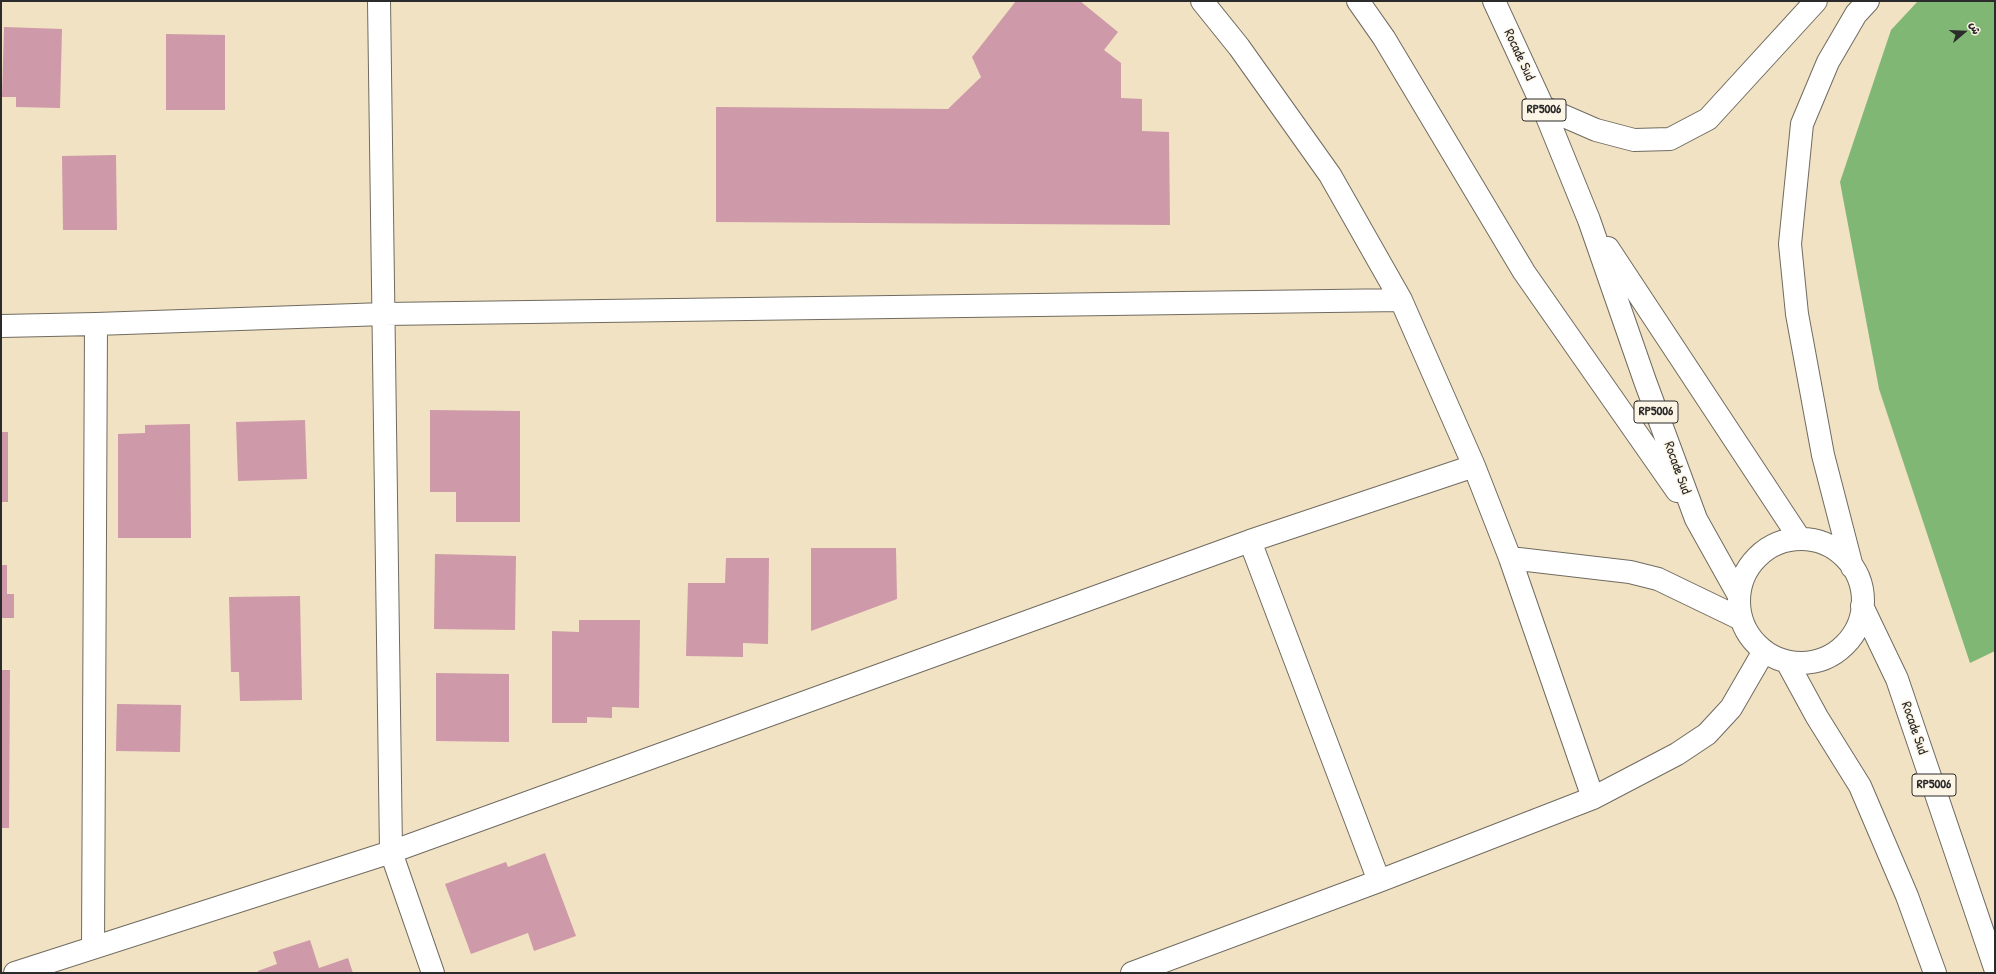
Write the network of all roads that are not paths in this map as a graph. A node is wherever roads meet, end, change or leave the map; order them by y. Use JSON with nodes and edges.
{"nodes":[{"id":1,"x":379,"y":1,"type":"edge"},
{"id":2,"x":1202,"y":1,"type":"edge"},
{"id":3,"x":1358,"y":1,"type":"edge"},
{"id":4,"x":1494,"y":1,"type":"edge"},
{"id":5,"x":1816,"y":1,"type":"edge"},
{"id":6,"x":1868,"y":1,"type":"edge"},
{"id":7,"x":1543,"y":107,"type":"junction"},
{"id":8,"x":1590,"y":220,"type":"junction"},
{"id":9,"x":1401,"y":300,"type":"junction"},
{"id":10,"x":384,"y":314,"type":"junction"},
{"id":11,"x":96,"y":324,"type":"junction"},
{"id":12,"x":1,"y":326,"type":"edge"},
{"id":13,"x":1474,"y":466,"type":"junction"},
{"id":14,"x":1696,"y":518,"type":"junction"},
{"id":15,"x":1800,"y":539,"type":"junction"},
{"id":16,"x":1250,"y":541,"type":"junction"},
{"id":17,"x":1510,"y":558,"type":"junction"},
{"id":18,"x":1852,"y":567,"type":"junction"},
{"id":19,"x":1739,"y":596,"type":"junction"},
{"id":20,"x":1862,"y":606,"type":"junction"},
{"id":21,"x":1741,"y":619,"type":"junction"},
{"id":22,"x":1764,"y":651,"type":"junction"},
{"id":23,"x":1787,"y":662,"type":"junction"},
{"id":24,"x":1593,"y":798,"type":"junction"},
{"id":25,"x":391,"y":852,"type":"junction"},
{"id":26,"x":1379,"y":881,"type":"junction"},
{"id":27,"x":93,"y":947,"type":"junction"},
{"id":28,"x":1995,"y":968,"type":"edge"},
{"id":29,"x":15,"y":973,"type":"edge"},
{"id":30,"x":433,"y":973,"type":"edge"},
{"id":31,"x":1132,"y":973,"type":"edge"},
{"id":32,"x":1935,"y":973,"type":"edge"}],
"edges":[{"from":1,"to":10,"type":"main road"},
{"from":2,"to":9,"type":"main road"},
{"from":3,"to":14,"type":"main road"},
{"from":4,"to":7,"type":"main road","name":"Rocade Sud","number":"RP5006"},
{"from":5,"to":7,"type":"main road"},
{"from":6,"to":18,"type":"main road"},
{"from":7,"to":8,"type":"main road","name":"Rocade Sud","number":"RP5006"},
{"from":8,"to":14,"type":"main road","name":"Rocade Sud","number":"RP5006"},
{"from":8,"to":15,"type":"main road","name":"Rocade Sud","number":"RP5006"},
{"from":9,"to":10,"type":"main road"},
{"from":9,"to":13,"type":"main road"},
{"from":10,"to":11,"type":"main road"},
{"from":10,"to":25,"type":"main road"},
{"from":11,"to":12,"type":"main road"},
{"from":11,"to":27,"type":"main road"},
{"from":13,"to":16,"type":"main road"},
{"from":13,"to":17,"type":"main road"},
{"from":14,"to":19,"type":"main road","name":"Rocade Sud","number":"RP5006"},
{"from":15,"to":18,"type":"main road","number":"RP5006"},
{"from":15,"to":19,"type":"main road","number":"RP5006"},
{"from":16,"to":25,"type":"main road"},
{"from":16,"to":26,"type":"main road"},
{"from":17,"to":21,"type":"main road"},
{"from":17,"to":24,"type":"main road"},
{"from":18,"to":20,"type":"main road","number":"RP5006"},
{"from":19,"to":21,"type":"main road","number":"RP5006"},
{"from":20,"to":23,"type":"main road","number":"RP5006"},
{"from":20,"to":28,"type":"main road","name":"Rocade Sud","number":"RP5006"},
{"from":21,"to":22,"type":"main road","number":"RP5006"},
{"from":22,"to":23,"type":"main road","number":"RP5006"},
{"from":22,"to":24,"type":"main road"},
{"from":23,"to":32,"type":"main road"},
{"from":24,"to":26,"type":"main road"},
{"from":25,"to":27,"type":"main road"},
{"from":25,"to":30,"type":"main road"},
{"from":26,"to":31,"type":"main road"},
{"from":27,"to":29,"type":"main road"}]}
